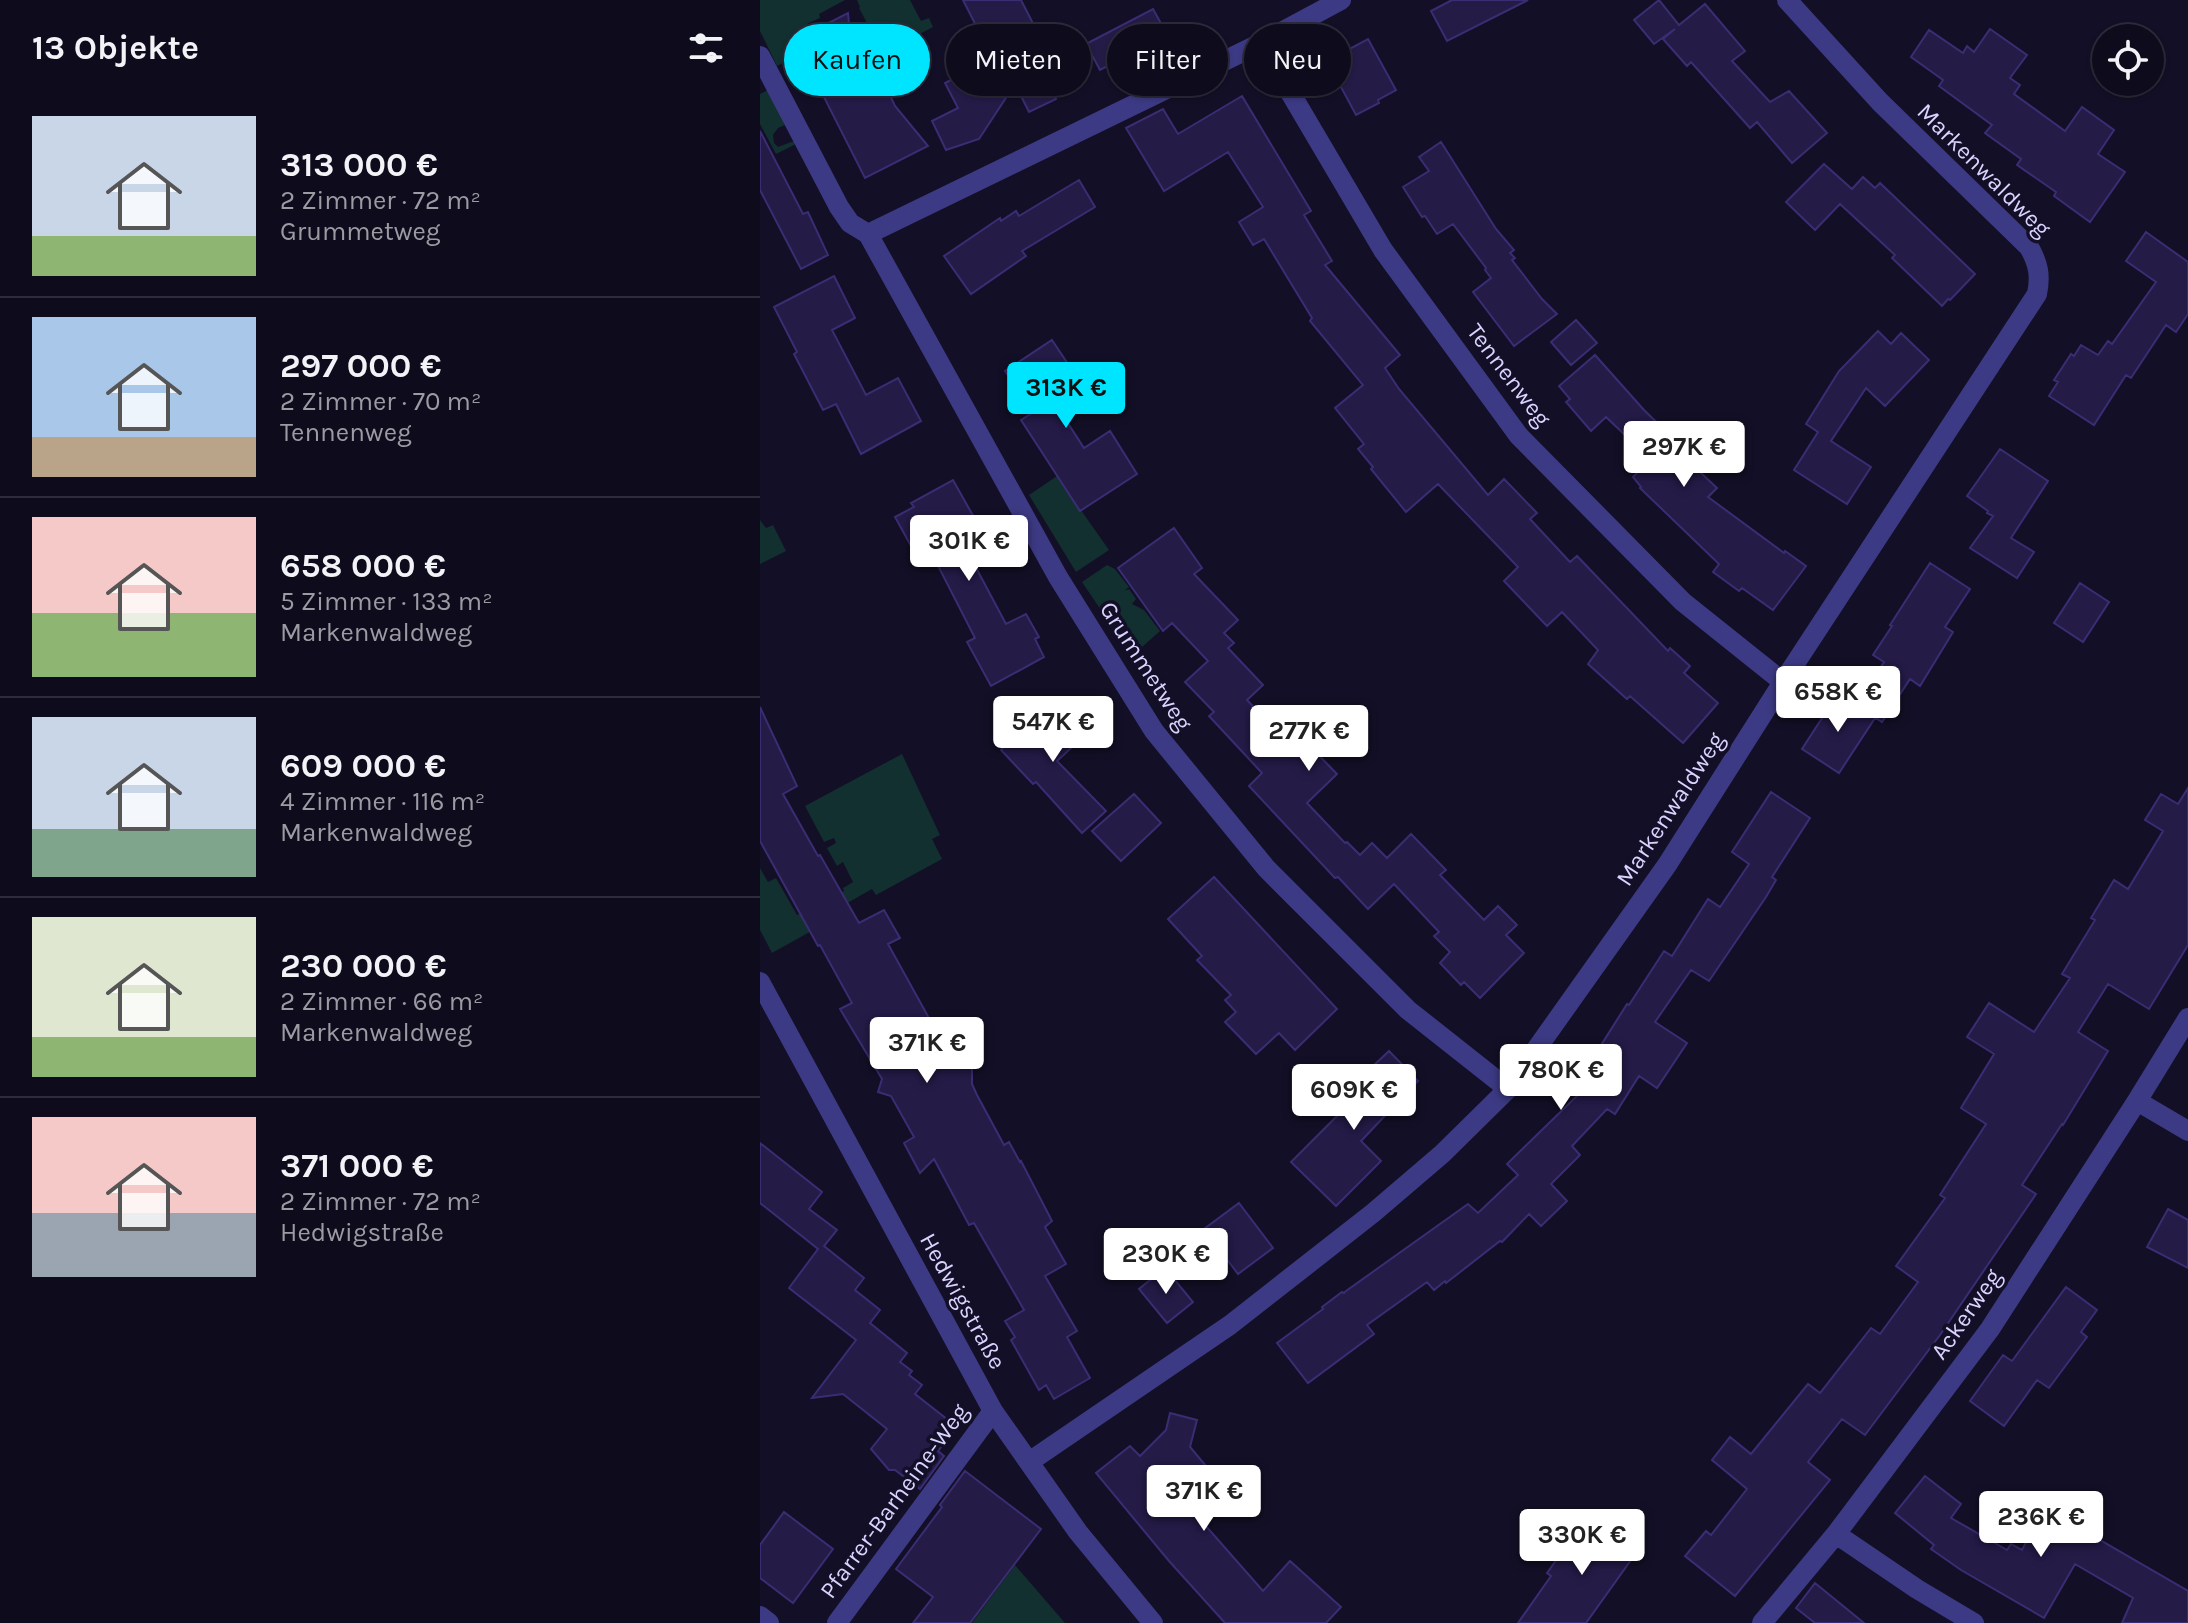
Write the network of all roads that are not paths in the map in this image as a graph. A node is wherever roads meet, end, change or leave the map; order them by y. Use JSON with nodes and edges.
{"nodes":[{"id":1,"x":1341,"y":0,"type":"edge"},
{"id":2,"x":1787,"y":0,"type":"edge"},
{"id":3,"x":1296,"y":24,"type":"edge"},
{"id":4,"x":1244,"y":51,"type":"edge"},
{"id":5,"x":760,"y":56,"type":"edge"},
{"id":6,"x":1292,"y":96,"type":"edge"},
{"id":7,"x":868,"y":234,"type":"junction"},
{"id":8,"x":1783,"y":682,"type":"junction"},
{"id":9,"x":760,"y":982,"type":"edge"},
{"id":10,"x":2188,"y":1018,"type":"edge"},
{"id":11,"x":1508,"y":1089,"type":"junction"},
{"id":12,"x":2137,"y":1101,"type":"junction"},
{"id":13,"x":2188,"y":1131,"type":"edge"},
{"id":14,"x":993,"y":1411,"type":"junction"},
{"id":15,"x":1029,"y":1462,"type":"junction"},
{"id":16,"x":1836,"y":1534,"type":"junction"},
{"id":17,"x":760,"y":1616,"type":"edge"},
{"id":18,"x":769,"y":1623,"type":"edge"},
{"id":19,"x":837,"y":1623,"type":"edge"},
{"id":20,"x":1153,"y":1623,"type":"edge"},
{"id":21,"x":1762,"y":1623,"type":"edge"},
{"id":22,"x":1974,"y":1623,"type":"edge"}],
"edges":[{"from":1,"to":3,"type":"street"},
{"from":2,"to":8,"type":"street","name":"Markenwaldweg"},
{"from":4,"to":7,"type":"street"},
{"from":5,"to":7,"type":"street","name":"Grummetweg"},
{"from":6,"to":8,"type":"street","name":"Tennenweg"},
{"from":7,"to":11,"type":"street","name":"Grummetweg"},
{"from":8,"to":11,"type":"street","name":"Markenwaldweg"},
{"from":9,"to":14,"type":"street","name":"Hedwigstraße"},
{"from":10,"to":12,"type":"street","name":"Ackerweg"},
{"from":11,"to":15,"type":"street","name":"Markenwaldweg"},
{"from":12,"to":13,"type":"street"},
{"from":12,"to":16,"type":"street","name":"Ackerweg"},
{"from":14,"to":15,"type":"street","name":"Hedwigstraße"},
{"from":14,"to":19,"type":"street","name":"Pfarrer-Barheine-Weg"},
{"from":15,"to":20,"type":"street","name":"Hedwigstraße"},
{"from":16,"to":21,"type":"street","name":"Ackerweg"},
{"from":16,"to":22,"type":"street"},
{"from":17,"to":18,"type":"street"}]}
